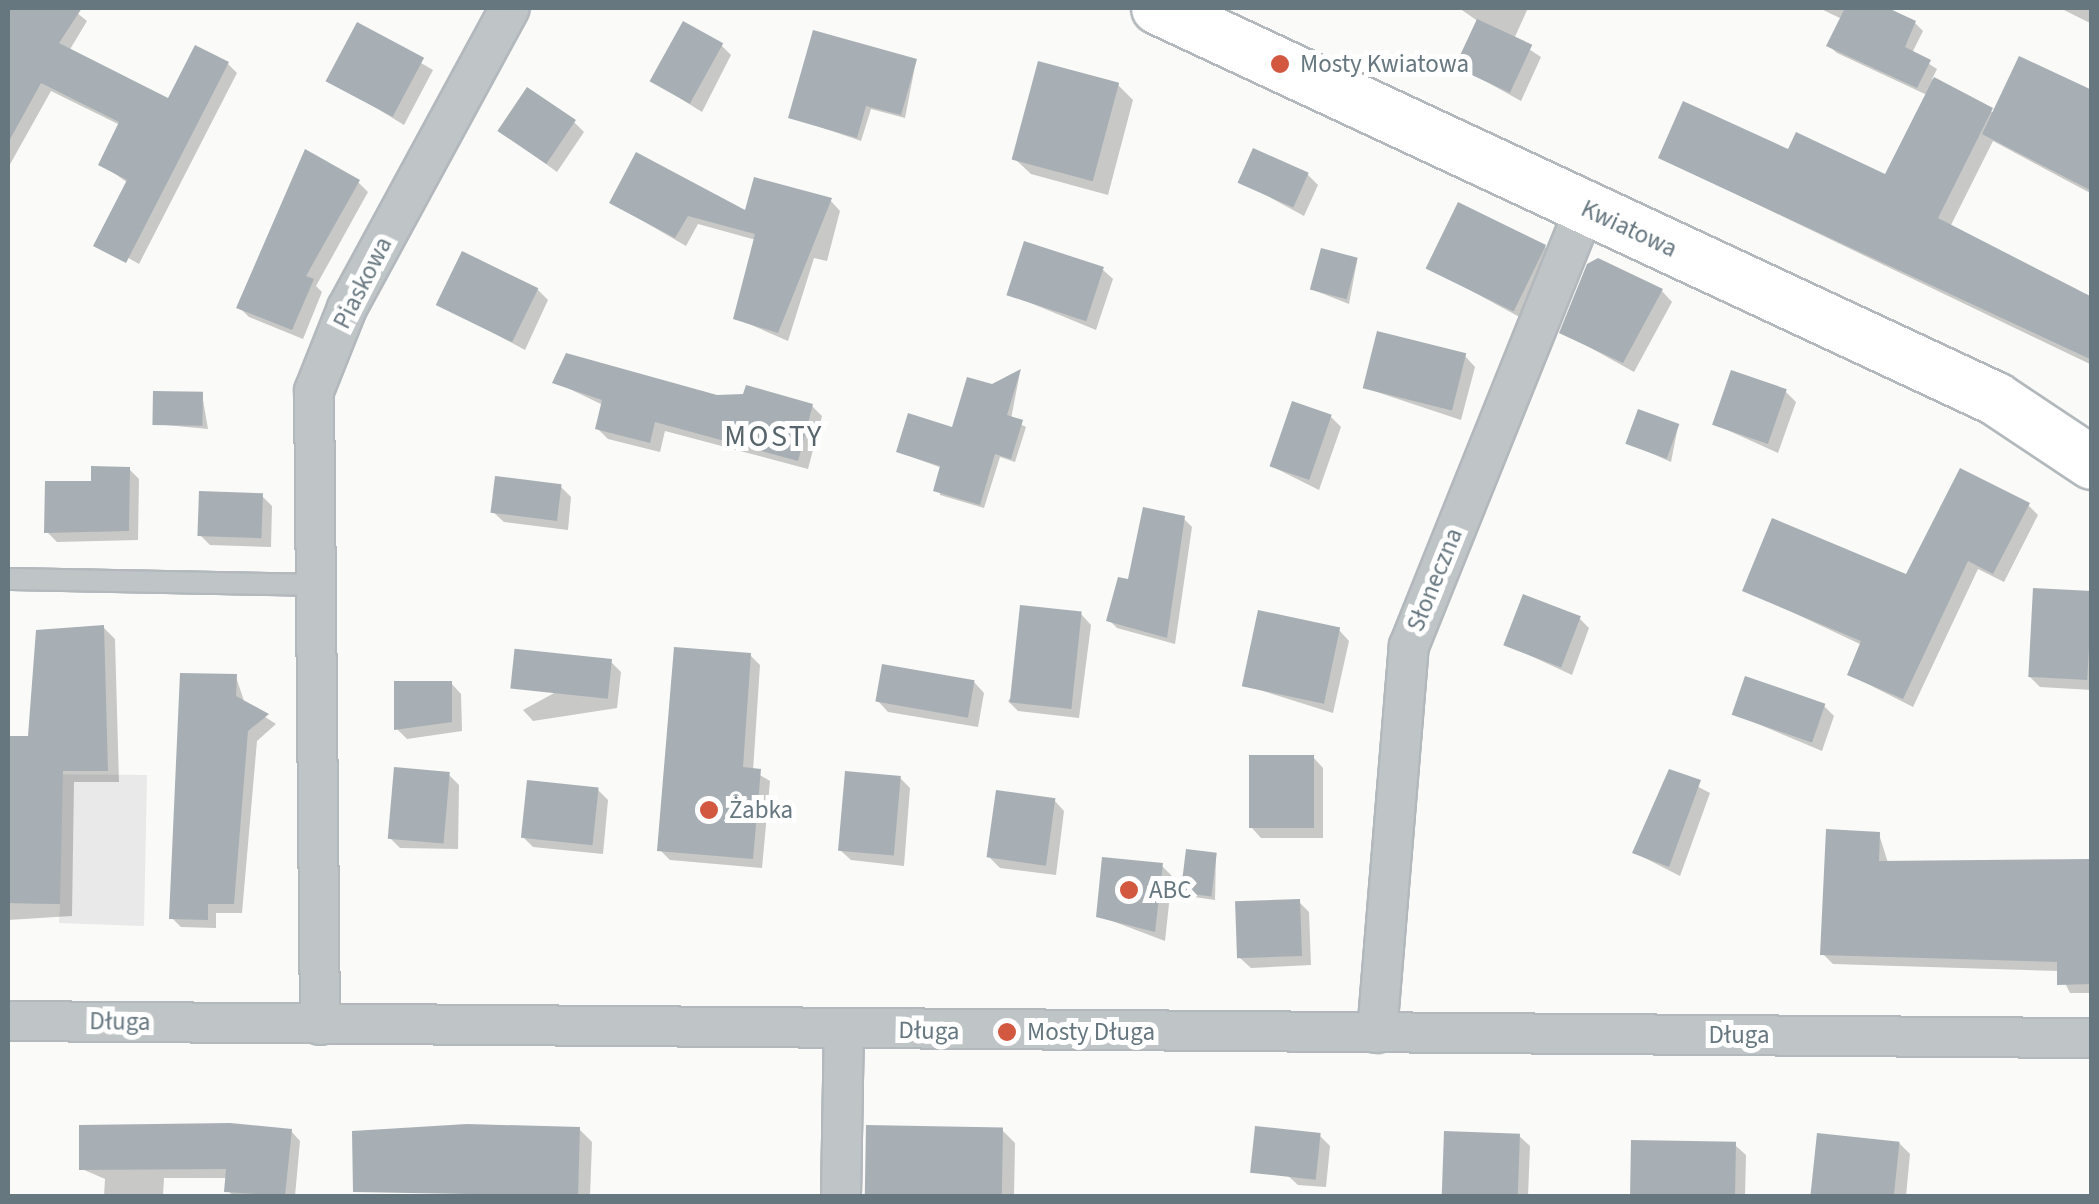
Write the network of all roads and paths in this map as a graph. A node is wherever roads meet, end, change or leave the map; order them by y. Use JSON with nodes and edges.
{"nodes":[{"id":1,"x":510,"y":8,"type":"edge"},
{"id":2,"x":1158,"y":8,"type":"edge"},
{"id":3,"x":1219,"y":20,"type":"edge"},
{"id":4,"x":1585,"y":209,"type":"junction"},
{"id":5,"x":2092,"y":463,"type":"edge"},
{"id":6,"x":8,"y":579,"type":"edge"},
{"id":7,"x":310,"y":585,"type":"junction"},
{"id":8,"x":8,"y":1021,"type":"edge"},
{"id":9,"x":320,"y":1026,"type":"junction"},
{"id":10,"x":844,"y":1030,"type":"junction"},
{"id":11,"x":1377,"y":1033,"type":"junction"},
{"id":12,"x":2092,"y":1038,"type":"edge"},
{"id":13,"x":840,"y":1196,"type":"edge"}],
"edges":[{"from":1,"to":7,"type":"street","name":"Piaskowa"},
{"from":2,"to":3,"type":"main road","name":"Kwiatowa"},
{"from":3,"to":4,"type":"main road","name":"Kwiatowa"},
{"from":4,"to":5,"type":"main road","name":"Kwiatowa"},
{"from":4,"to":11,"type":"street","name":"Słoneczna"},
{"from":6,"to":7,"type":"lane"},
{"from":7,"to":9,"type":"street","name":"Piaskowa"},
{"from":8,"to":9,"type":"street","name":"Długa"},
{"from":9,"to":10,"type":"street","name":"Długa"},
{"from":10,"to":11,"type":"street","name":"Długa"},
{"from":10,"to":13,"type":"street"},
{"from":11,"to":12,"type":"street","name":"Długa"}]}
